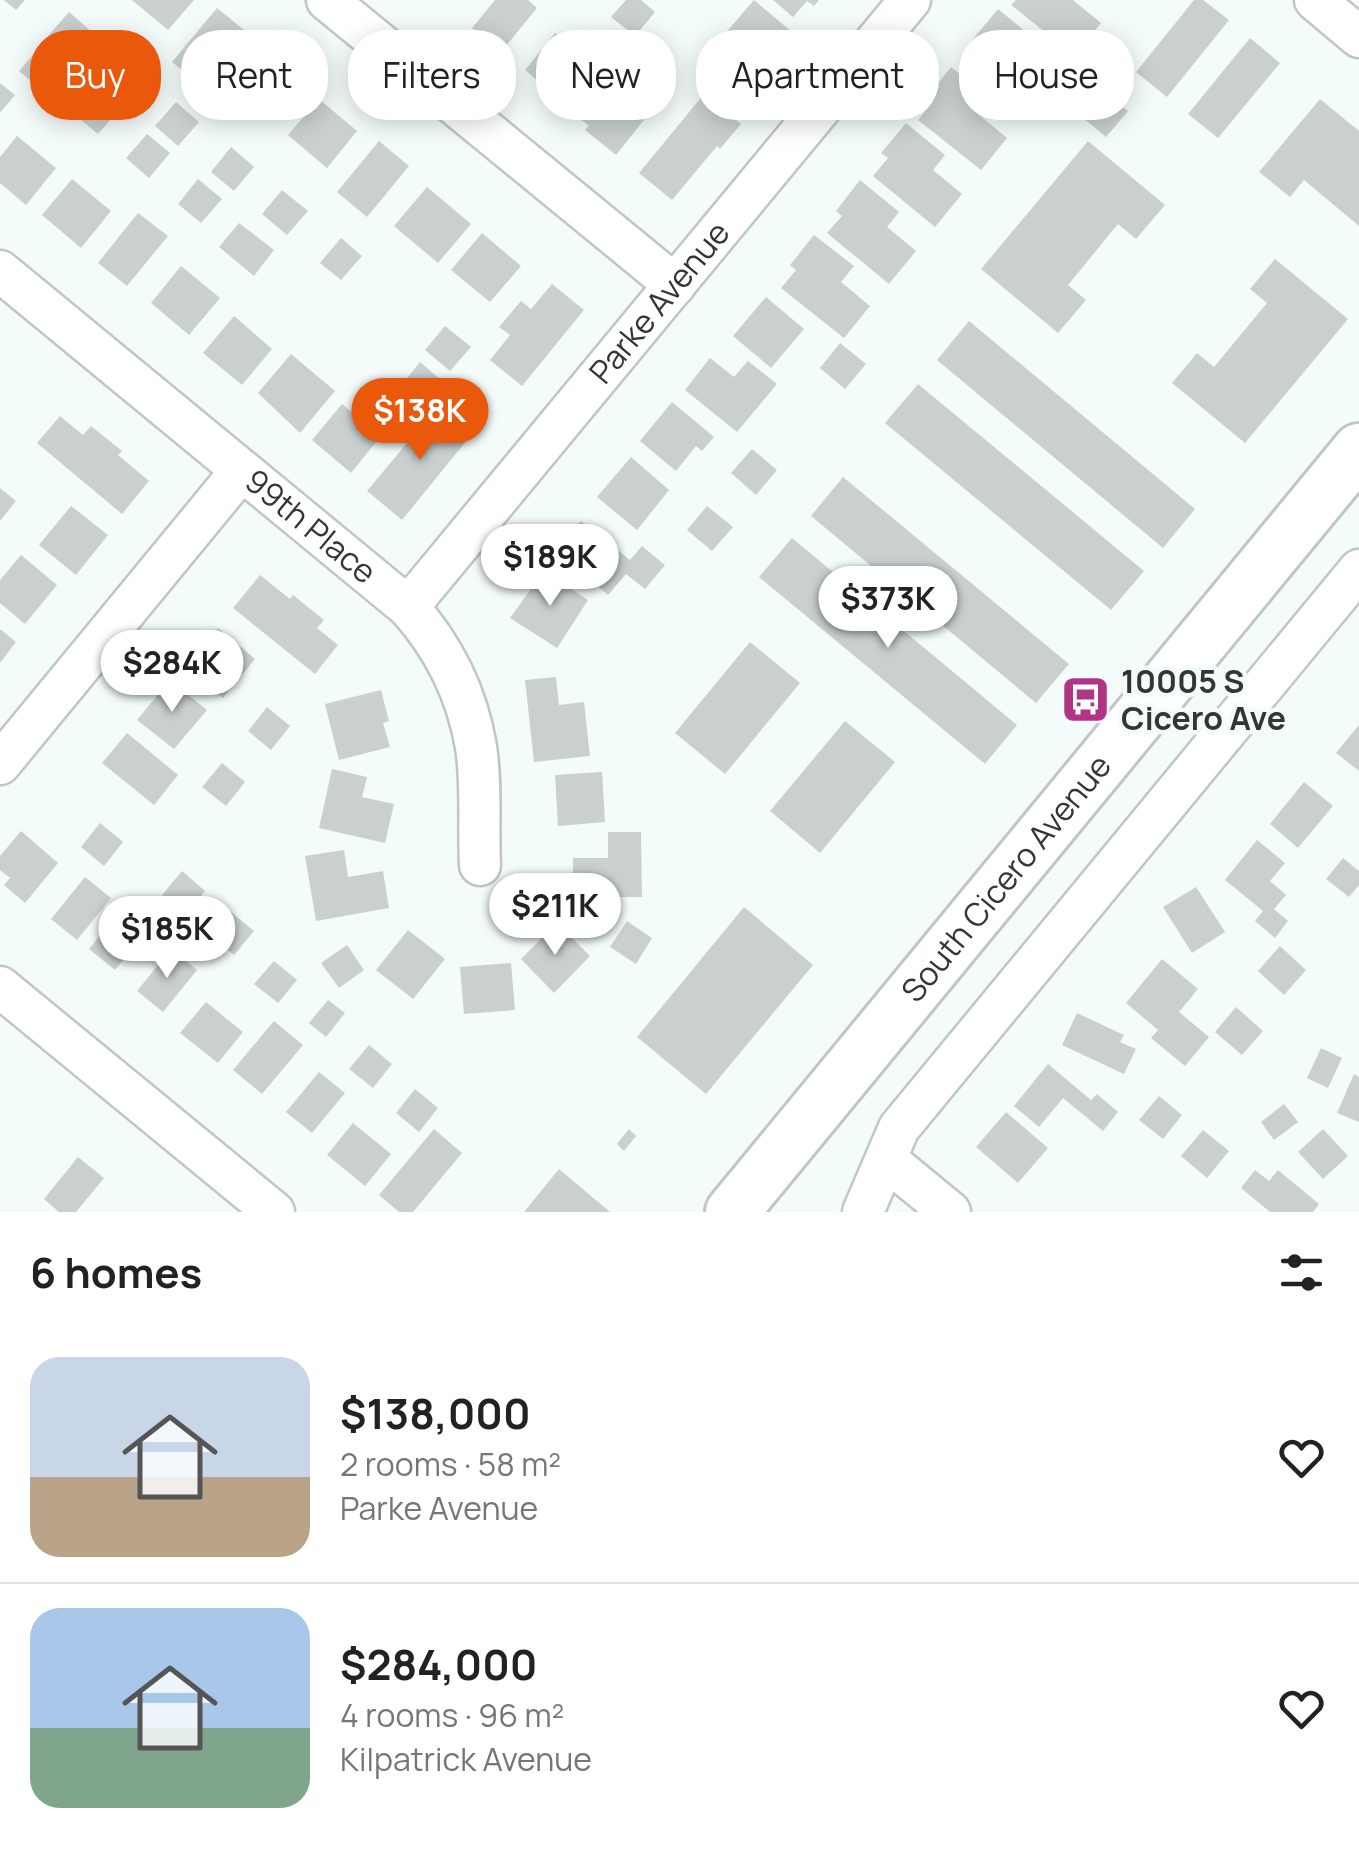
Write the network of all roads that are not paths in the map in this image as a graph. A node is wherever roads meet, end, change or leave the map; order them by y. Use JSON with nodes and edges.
{"nodes":[{"id":1,"x":328,"y":0,"type":"edge"},
{"id":2,"x":910,"y":0,"type":"edge"},
{"id":3,"x":1314,"y":0,"type":"edge"},
{"id":4,"x":1359,"y":36,"type":"edge"},
{"id":5,"x":0,"y":271,"type":"edge"},
{"id":6,"x":675,"y":286,"type":"junction"},
{"id":7,"x":1359,"y":450,"type":"edge"},
{"id":8,"x":241,"y":471,"type":"junction"},
{"id":9,"x":1359,"y":570,"type":"edge"},
{"id":10,"x":408,"y":607,"type":"junction"},
{"id":11,"x":0,"y":764,"type":"edge"},
{"id":12,"x":480,"y":865,"type":"dead end"},
{"id":13,"x":0,"y":987,"type":"edge"},
{"id":14,"x":888,"y":1161,"type":"junction"},
{"id":15,"x":274,"y":1212,"type":"edge"},
{"id":16,"x":732,"y":1212,"type":"edge"},
{"id":17,"x":864,"y":1212,"type":"edge"},
{"id":18,"x":950,"y":1212,"type":"edge"}],
"edges":[{"from":1,"to":6,"type":"street"},
{"from":2,"to":6,"type":"street","name":"Parke Avenue"},
{"from":3,"to":4,"type":"street"},
{"from":5,"to":8,"type":"street","name":"99th Place"},
{"from":6,"to":10,"type":"street","name":"Parke Avenue"},
{"from":7,"to":16,"type":"main road","name":"South Cicero Avenue"},
{"from":8,"to":10,"type":"street","name":"99th Place"},
{"from":8,"to":11,"type":"street"},
{"from":9,"to":14,"type":"street"},
{"from":10,"to":12,"type":"street","name":"99th Place"},
{"from":13,"to":15,"type":"street"},
{"from":14,"to":17,"type":"street"},
{"from":14,"to":18,"type":"street"}]}
